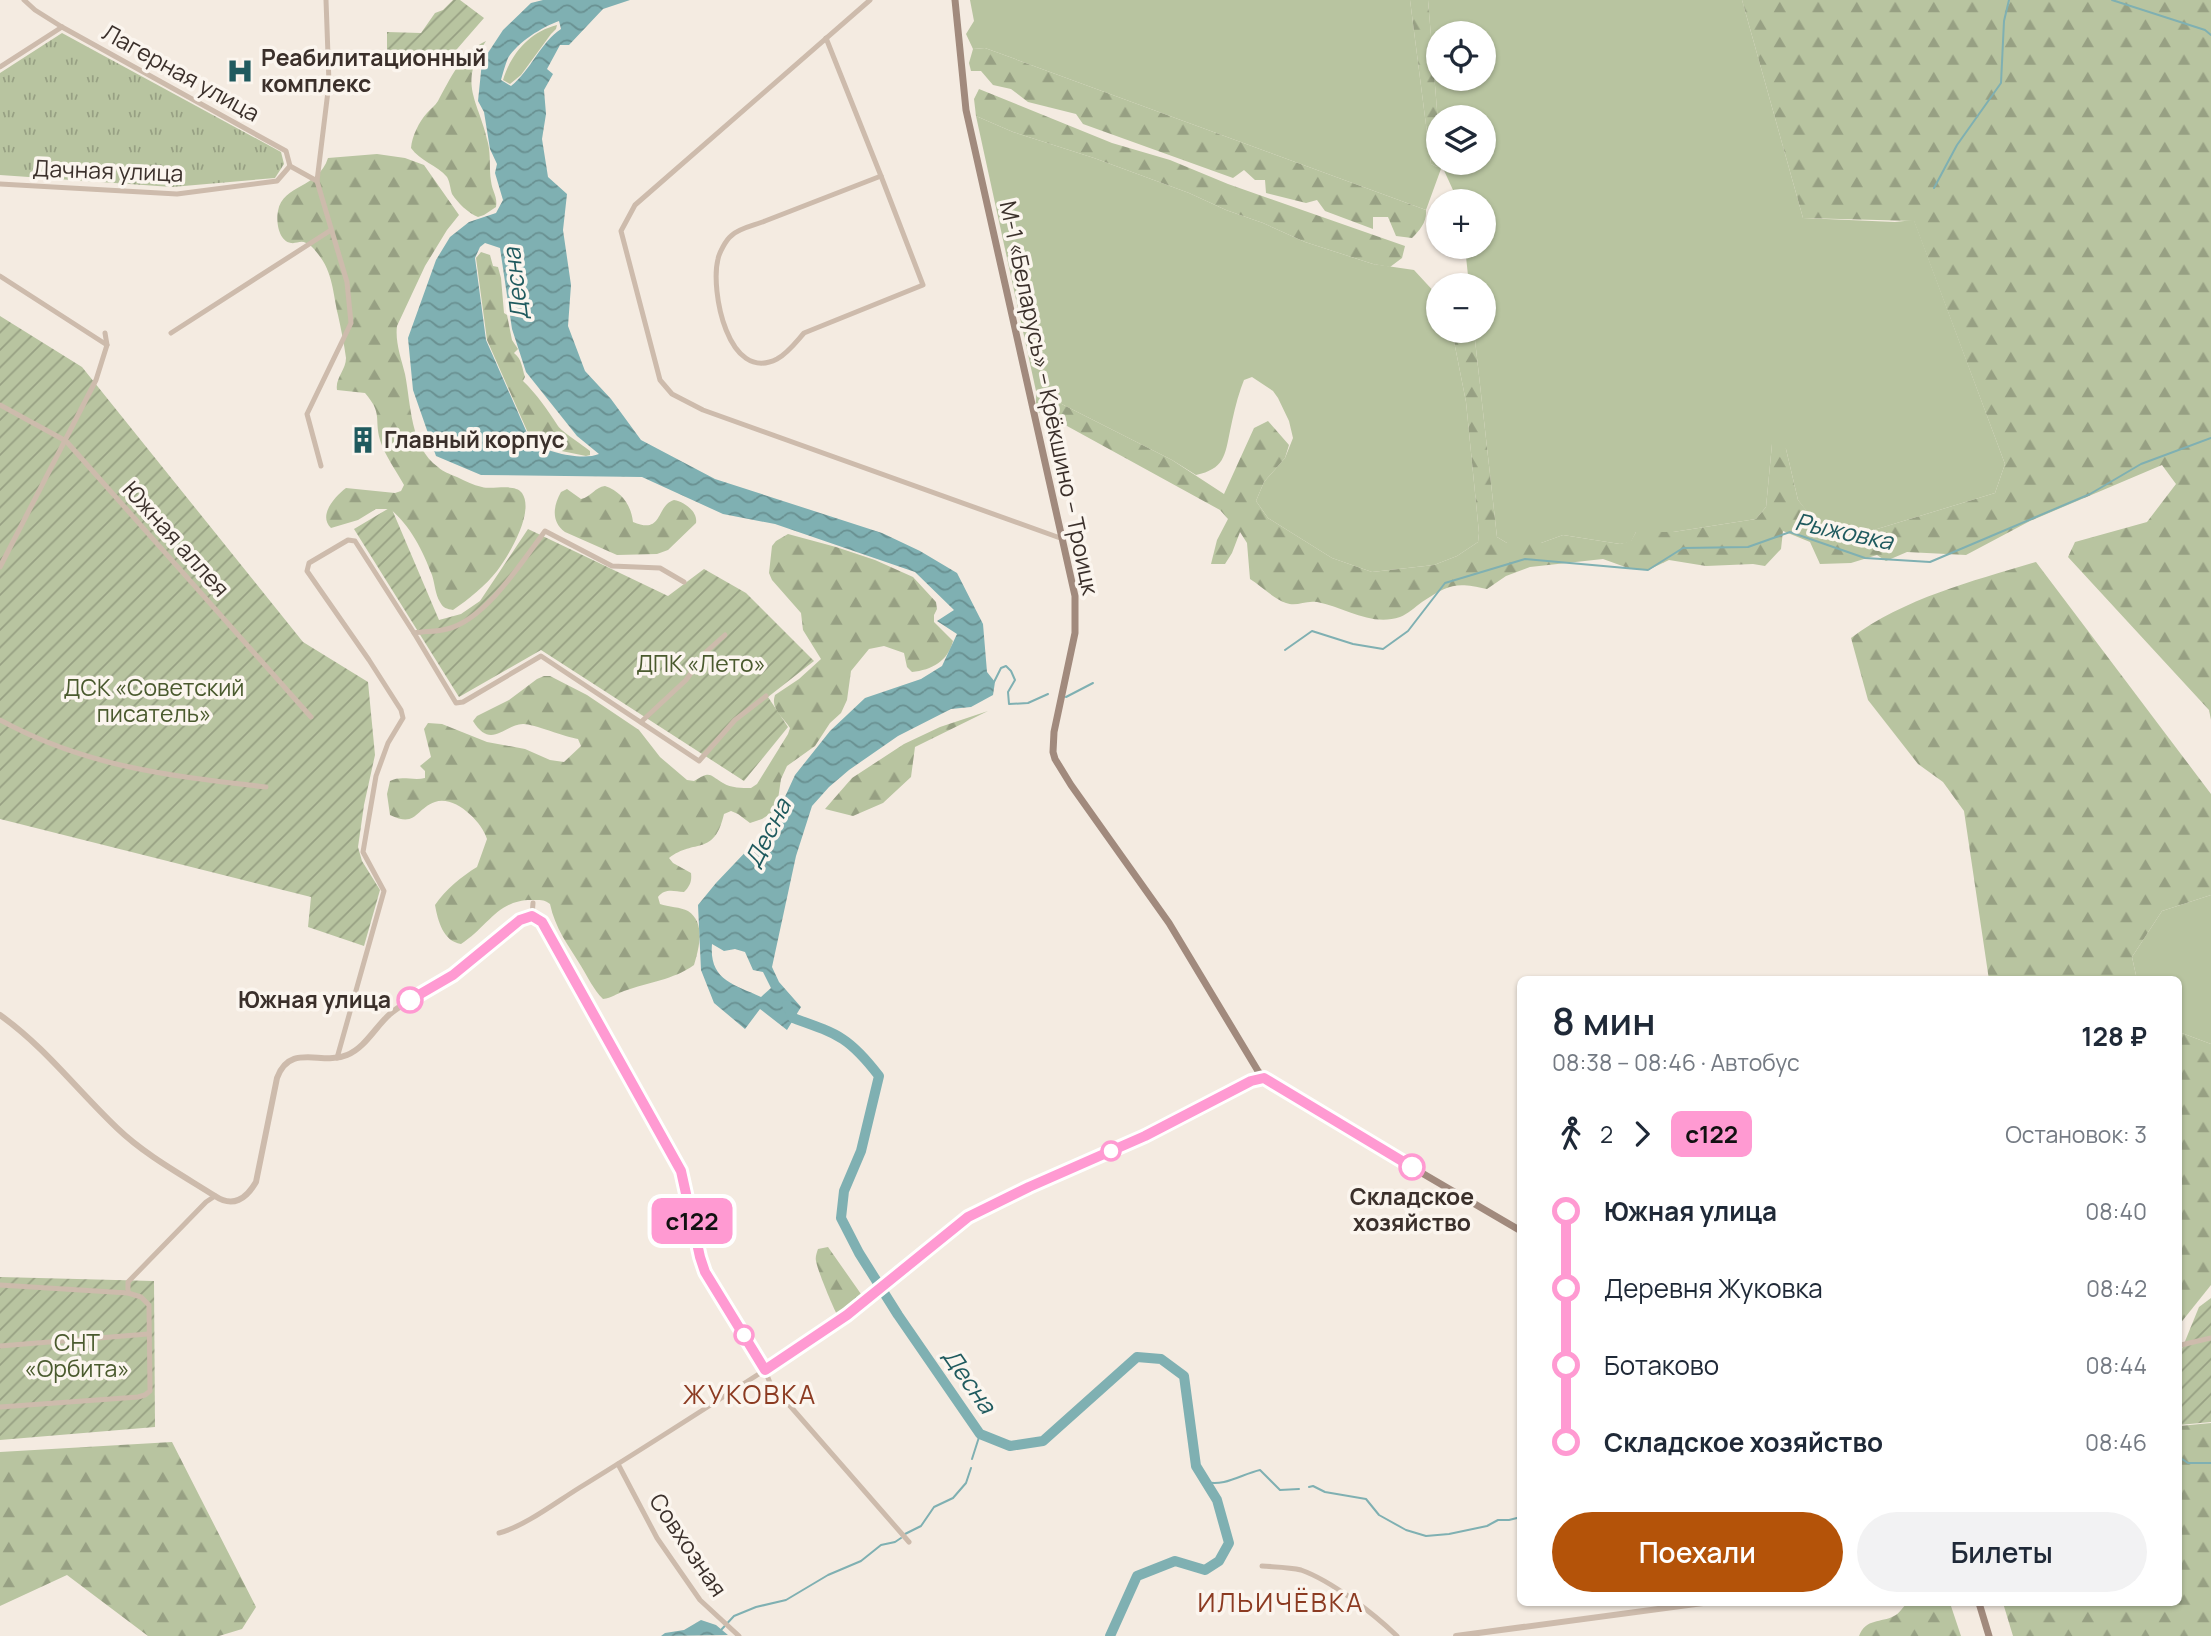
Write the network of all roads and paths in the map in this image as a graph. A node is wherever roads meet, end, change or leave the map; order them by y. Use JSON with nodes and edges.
{"nodes":[{"id":1,"x":24,"y":0,"type":"edge"},
{"id":2,"x":326,"y":0,"type":"edge"},
{"id":3,"x":870,"y":0,"type":"edge"},
{"id":4,"x":955,"y":0,"type":"edge"},
{"id":5,"x":62,"y":27,"type":"junction"},
{"id":6,"x":826,"y":38,"type":"junction"},
{"id":7,"x":0,"y":67,"type":"edge"},
{"id":8,"x":290,"y":166,"type":"junction"},
{"id":9,"x":881,"y":176,"type":"junction"},
{"id":10,"x":317,"y":181,"type":"junction"},
{"id":11,"x":0,"y":184,"type":"edge"},
{"id":12,"x":331,"y":230,"type":"junction"},
{"id":13,"x":0,"y":276,"type":"edge"},
{"id":14,"x":105,"y":333,"type":"dead end"},
{"id":15,"x":171,"y":333,"type":"dead end"},
{"id":16,"x":107,"y":345,"type":"junction"},
{"id":17,"x":0,"y":405,"type":"edge"},
{"id":18,"x":66,"y":441,"type":"junction"},
{"id":19,"x":321,"y":466,"type":"dead end"},
{"id":20,"x":1063,"y":539,"type":"junction"},
{"id":21,"x":0,"y":567,"type":"edge"},
{"id":22,"x":684,"y":582,"type":"dead end"},
{"id":23,"x":414,"y":632,"type":"junction"},
{"id":24,"x":725,"y":635,"type":"dead end"},
{"id":25,"x":766,"y":696,"type":"dead end"},
{"id":26,"x":311,"y":717,"type":"dead end"},
{"id":27,"x":0,"y":720,"type":"edge"},
{"id":28,"x":641,"y":722,"type":"junction"},
{"id":29,"x":265,"y":787,"type":"dead end"},
{"id":30,"x":533,"y":903,"type":"dead end"},
{"id":31,"x":532,"y":916,"type":"junction"},
{"id":32,"x":0,"y":1015,"type":"edge"},
{"id":33,"x":337,"y":1058,"type":"junction"},
{"id":34,"x":1264,"y":1078,"type":"junction"},
{"id":35,"x":215,"y":1196,"type":"junction"},
{"id":36,"x":1517,"y":1229,"type":"edge"},
{"id":37,"x":0,"y":1285,"type":"edge"},
{"id":38,"x":128,"y":1293,"type":"junction"},
{"id":39,"x":148,"y":1334,"type":"junction"},
{"id":40,"x":2211,"y":1338,"type":"edge"},
{"id":41,"x":2182,"y":1345,"type":"edge"},
{"id":42,"x":0,"y":1346,"type":"edge"},
{"id":43,"x":765,"y":1370,"type":"junction"},
{"id":44,"x":0,"y":1407,"type":"edge"},
{"id":45,"x":618,"y":1464,"type":"junction"},
{"id":46,"x":499,"y":1533,"type":"dead end"},
{"id":47,"x":909,"y":1542,"type":"dead end"},
{"id":48,"x":1262,"y":1566,"type":"dead end"},
{"id":49,"x":1681,"y":1606,"type":"edge"},
{"id":50,"x":1980,"y":1606,"type":"edge"},
{"id":51,"x":739,"y":1636,"type":"edge"},
{"id":52,"x":1397,"y":1636,"type":"edge"},
{"id":53,"x":1456,"y":1636,"type":"edge"},
{"id":54,"x":1989,"y":1636,"type":"edge"}],
"edges":[{"from":1,"to":5,"type":"street","name":"Лагерная улица"},
{"from":2,"to":10,"type":"street"},
{"from":3,"to":6,"type":"street"},
{"from":4,"to":20,"type":"main road","name":"М-1 «Беларусь» – Крёкшино – Троицк"},
{"from":5,"to":7,"type":"street"},
{"from":5,"to":8,"type":"street","name":"Лагерная улица"},
{"from":6,"to":9,"type":"street"},
{"from":6,"to":20,"type":"street"},
{"from":8,"to":10,"type":"street"},
{"from":8,"to":11,"type":"street","name":"Дачная улица"},
{"from":9,"to":9,"type":"street"},
{"from":10,"to":12,"type":"street"},
{"from":12,"to":15,"type":"street"},
{"from":12,"to":19,"type":"street"},
{"from":13,"to":16,"type":"street"},
{"from":14,"to":16,"type":"street"},
{"from":16,"to":18,"type":"street"},
{"from":17,"to":18,"type":"street","name":"Южная аллея"},
{"from":18,"to":21,"type":"street"},
{"from":18,"to":26,"type":"street","name":"Южная аллея"},
{"from":20,"to":34,"type":"main road","name":"М-1 «Беларусь» – Крёкшино – Троицк"},
{"from":22,"to":23,"type":"street"},
{"from":23,"to":28,"type":"street"},
{"from":23,"to":33,"type":"street"},
{"from":24,"to":28,"type":"street"},
{"from":25,"to":28,"type":"street"},
{"from":27,"to":29,"type":"street"},
{"from":30,"to":31,"type":"street"},
{"from":31,"to":33,"type":"street"},
{"from":31,"to":43,"type":"street"},
{"from":32,"to":35,"type":"street"},
{"from":33,"to":35,"type":"street"},
{"from":34,"to":36,"type":"main road"},
{"from":34,"to":43,"type":"street"},
{"from":35,"to":38,"type":"street"},
{"from":37,"to":38,"type":"street"},
{"from":38,"to":39,"type":"street"},
{"from":39,"to":42,"type":"street"},
{"from":39,"to":44,"type":"street"},
{"from":40,"to":41,"type":"street"},
{"from":43,"to":45,"type":"street"},
{"from":43,"to":47,"type":"street"},
{"from":45,"to":46,"type":"street"},
{"from":45,"to":51,"type":"street","name":"Совхозная"},
{"from":48,"to":52,"type":"street"},
{"from":49,"to":53,"type":"street"},
{"from":50,"to":54,"type":"main road"}]}
